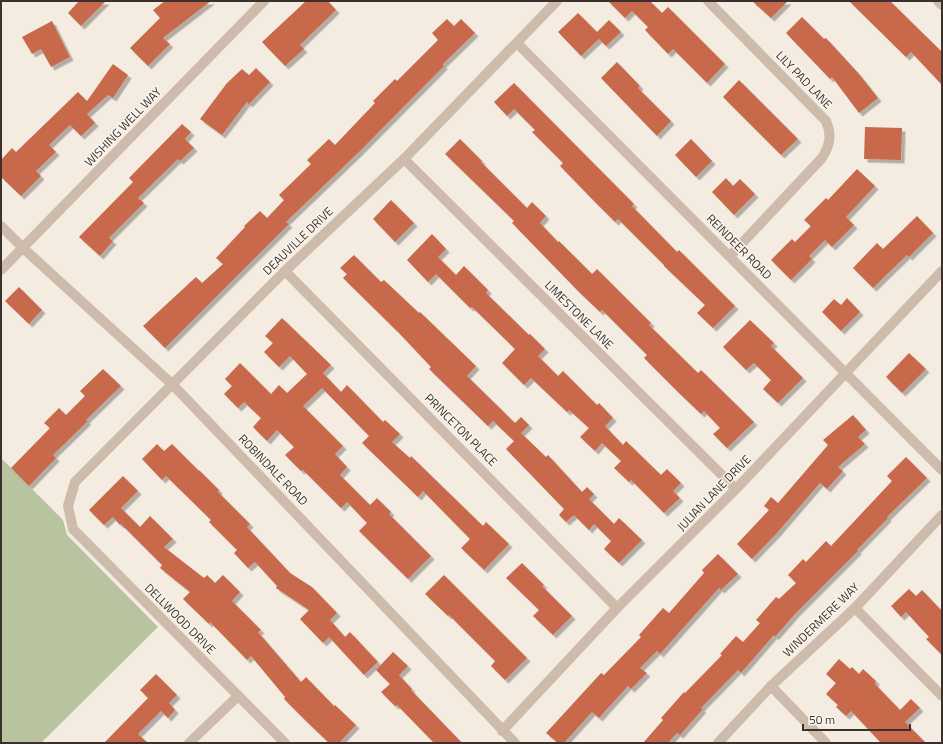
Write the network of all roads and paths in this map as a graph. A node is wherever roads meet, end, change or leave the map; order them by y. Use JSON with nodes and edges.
{"nodes":[{"id":1,"x":264,"y":1,"type":"edge"},
{"id":2,"x":557,"y":1,"type":"edge"},
{"id":3,"x":708,"y":1,"type":"edge"},
{"id":4,"x":938,"y":1,"type":"edge"},
{"id":5,"x":942,"y":5,"type":"edge"},
{"id":6,"x":517,"y":43,"type":"junction"},
{"id":7,"x":404,"y":159,"type":"junction"},
{"id":8,"x":1,"y":226,"type":"edge"},
{"id":9,"x":23,"y":248,"type":"junction"},
{"id":10,"x":730,"y":256,"type":"junction"},
{"id":11,"x":1,"y":270,"type":"edge"},
{"id":12,"x":285,"y":271,"type":"junction"},
{"id":13,"x":942,"y":271,"type":"edge"},
{"id":14,"x":846,"y":374,"type":"junction"},
{"id":15,"x":173,"y":385,"type":"junction"},
{"id":16,"x":942,"y":470,"type":"edge"},
{"id":17,"x":736,"y":489,"type":"junction"},
{"id":18,"x":68,"y":506,"type":"joint"},
{"id":19,"x":942,"y":515,"type":"edge"},
{"id":20,"x":617,"y":608,"type":"junction"},
{"id":21,"x":855,"y":608,"type":"junction"},
{"id":22,"x":770,"y":686,"type":"junction"},
{"id":23,"x":238,"y":696,"type":"junction"},
{"id":24,"x":942,"y":696,"type":"edge"},
{"id":25,"x":502,"y":730,"type":"junction"},
{"id":26,"x":189,"y":743,"type":"edge"},
{"id":27,"x":285,"y":743,"type":"edge"},
{"id":28,"x":515,"y":743,"type":"edge"},
{"id":29,"x":718,"y":743,"type":"edge"},
{"id":30,"x":826,"y":743,"type":"edge"}],
"edges":[{"from":1,"to":9,"type":"street","name":"WISHING WELL WAY"},
{"from":2,"to":6,"type":"street","name":"DEAUVILLE DRIVE"},
{"from":3,"to":10,"type":"street","name":"LILY PAD LANE"},
{"from":4,"to":5,"type":"street"},
{"from":6,"to":7,"type":"street","name":"DEAUVILLE DRIVE"},
{"from":6,"to":10,"type":"street","name":"REINDEER ROAD"},
{"from":7,"to":12,"type":"street","name":"DEAUVILLE DRIVE"},
{"from":7,"to":17,"type":"street","name":"LIMESTONE LANE"},
{"from":8,"to":9,"type":"street","name":"ROBINDALE ROAD"},
{"from":9,"to":11,"type":"street","name":"WISHING WELL WAY"},
{"from":9,"to":15,"type":"street","name":"ROBINDALE ROAD"},
{"from":10,"to":14,"type":"street","name":"REINDEER ROAD"},
{"from":12,"to":15,"type":"street","name":"DEAUVILLE DRIVE"},
{"from":12,"to":20,"type":"street","name":"PRINCETON PLACE"},
{"from":13,"to":14,"type":"street","name":"JULIAN LANE DRIVE"},
{"from":14,"to":16,"type":"street","name":"REINDEER ROAD"},
{"from":14,"to":17,"type":"street","name":"JULIAN LANE DRIVE"},
{"from":15,"to":18,"type":"street","name":"DEAUVILLE DRIVE"},
{"from":15,"to":25,"type":"street","name":"ROBINDALE ROAD"},
{"from":17,"to":20,"type":"street","name":"JULIAN LANE DRIVE"},
{"from":18,"to":23,"type":"street","name":"DELLWOOD DRIVE"},
{"from":19,"to":21,"type":"street","name":"WINDERMERE WAY"},
{"from":20,"to":25,"type":"street","name":"JULIAN LANE DRIVE"},
{"from":21,"to":22,"type":"street","name":"WINDERMERE WAY"},
{"from":21,"to":24,"type":"street"},
{"from":22,"to":29,"type":"street","name":"WINDERMERE WAY"},
{"from":22,"to":30,"type":"street"},
{"from":23,"to":26,"type":"street"},
{"from":23,"to":27,"type":"street","name":"DELLWOOD DRIVE"},
{"from":25,"to":28,"type":"street","name":"ROBINDALE ROAD"}]}
